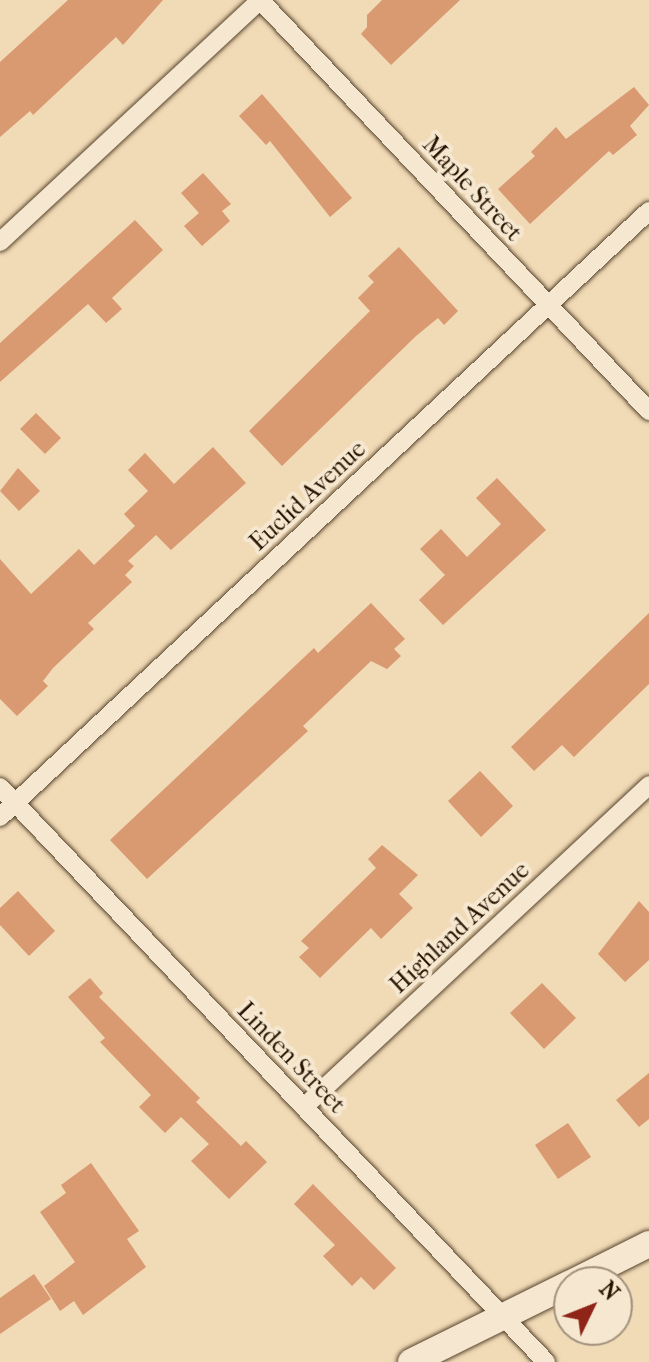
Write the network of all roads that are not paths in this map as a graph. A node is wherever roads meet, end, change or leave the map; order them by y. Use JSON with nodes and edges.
{"nodes":[{"id":1,"x":260,"y":0,"type":"edge"},
{"id":2,"x":649,"y":211,"type":"edge"},
{"id":3,"x":0,"y":242,"type":"edge"},
{"id":4,"x":548,"y":305,"type":"junction"},
{"id":5,"x":649,"y":411,"type":"edge"},
{"id":6,"x":649,"y":785,"type":"edge"},
{"id":7,"x":0,"y":787,"type":"edge"},
{"id":8,"x":14,"y":802,"type":"junction"},
{"id":9,"x":0,"y":817,"type":"edge"},
{"id":10,"x":304,"y":1107,"type":"junction"},
{"id":11,"x":649,"y":1244,"type":"edge"},
{"id":12,"x":605,"y":1266,"type":"edge"},
{"id":13,"x":553,"y":1292,"type":"edge"},
{"id":14,"x":504,"y":1317,"type":"junction"},
{"id":15,"x":411,"y":1362,"type":"edge"},
{"id":16,"x":546,"y":1362,"type":"edge"}],
"edges":[{"from":1,"to":3,"type":"street"},
{"from":1,"to":4,"type":"street","name":"Maple Street"},
{"from":2,"to":4,"type":"street","name":"Euclid Avenue"},
{"from":4,"to":5,"type":"street","name":"Maple Street"},
{"from":4,"to":8,"type":"street","name":"Euclid Avenue"},
{"from":6,"to":10,"type":"street","name":"Highland Avenue"},
{"from":7,"to":8,"type":"street","name":"Linden Street"},
{"from":8,"to":9,"type":"street","name":"Euclid Avenue"},
{"from":8,"to":10,"type":"street","name":"Linden Street"},
{"from":10,"to":14,"type":"street","name":"Linden Street"},
{"from":11,"to":12,"type":"street"},
{"from":13,"to":14,"type":"street"},
{"from":14,"to":15,"type":"street"},
{"from":14,"to":16,"type":"street","name":"Linden Street"}]}
